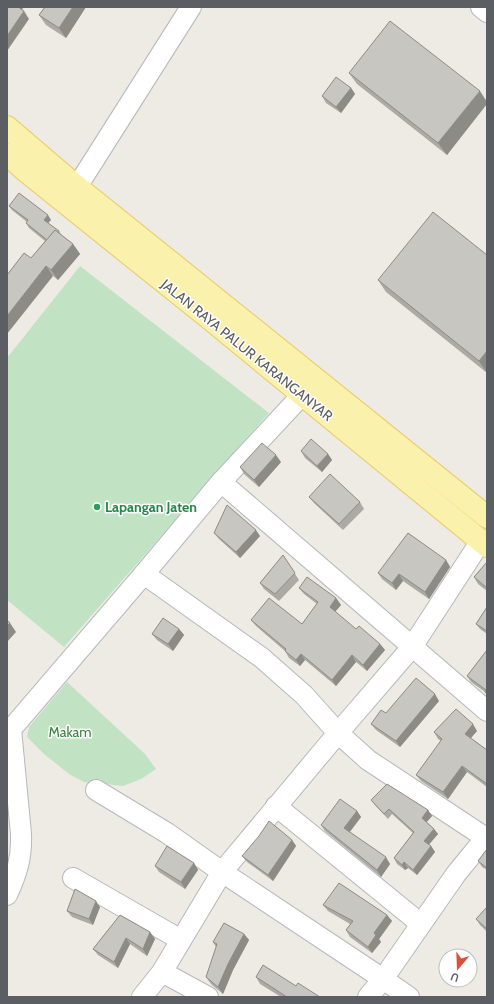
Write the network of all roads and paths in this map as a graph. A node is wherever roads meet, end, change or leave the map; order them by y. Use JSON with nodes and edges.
{"nodes":[{"id":1,"x":191,"y":7,"type":"edge"},
{"id":2,"x":481,"y":7,"type":"edge"},
{"id":3,"x":487,"y":12,"type":"edge"},
{"id":4,"x":7,"y":126,"type":"edge"},
{"id":5,"x":7,"y":154,"type":"edge"},
{"id":6,"x":79,"y":184,"type":"junction"},
{"id":7,"x":308,"y":387,"type":"junction"},
{"id":8,"x":221,"y":482,"type":"junction"},
{"id":9,"x":487,"y":517,"type":"edge"},
{"id":10,"x":485,"y":544,"type":"edge"},
{"id":11,"x":144,"y":574,"type":"junction"},
{"id":12,"x":412,"y":647,"type":"junction"},
{"id":13,"x":487,"y":711,"type":"edge"},
{"id":14,"x":9,"y":732,"type":"edge"},
{"id":15,"x":338,"y":733,"type":"junction"},
{"id":16,"x":96,"y":790,"type":"dead end"},
{"id":17,"x":276,"y":806,"type":"junction"},
{"id":18,"x":486,"y":837,"type":"edge"},
{"id":19,"x":222,"y":872,"type":"junction"},
{"id":20,"x":73,"y":878,"type":"dead end"},
{"id":21,"x":7,"y":895,"type":"edge"},
{"id":22,"x":421,"y":924,"type":"junction"},
{"id":23,"x":181,"y":940,"type":"junction"},
{"id":24,"x":162,"y":972,"type":"junction"},
{"id":25,"x":383,"y":978,"type":"junction"},
{"id":26,"x":142,"y":997,"type":"edge"},
{"id":27,"x":208,"y":997,"type":"edge"},
{"id":28,"x":368,"y":997,"type":"edge"},
{"id":29,"x":409,"y":997,"type":"edge"}],
"edges":[{"from":1,"to":6,"type":"street"},
{"from":2,"to":3,"type":"street"},
{"from":4,"to":6,"type":"main road","name":"JALAN RAYA PALUR KARANGANYAR"},
{"from":5,"to":6,"type":"main road","name":"JALAN RAYA PALUR KARANGANYAR"},
{"from":6,"to":7,"type":"main road","name":"JALAN RAYA PALUR KARANGANYAR"},
{"from":7,"to":8,"type":"street"},
{"from":7,"to":9,"type":"main road","name":"JALAN RAYA PALUR KARANGANYAR"},
{"from":7,"to":10,"type":"main road","name":"JALAN RAYA PALUR KARANGANYAR"},
{"from":8,"to":11,"type":"street"},
{"from":8,"to":12,"type":"street"},
{"from":10,"to":12,"type":"street"},
{"from":11,"to":14,"type":"street"},
{"from":11,"to":15,"type":"street"},
{"from":12,"to":13,"type":"street"},
{"from":12,"to":15,"type":"street"},
{"from":14,"to":21,"type":"street"},
{"from":15,"to":17,"type":"street"},
{"from":15,"to":18,"type":"street"},
{"from":16,"to":19,"type":"street"},
{"from":17,"to":19,"type":"street"},
{"from":17,"to":22,"type":"street"},
{"from":18,"to":22,"type":"street"},
{"from":19,"to":23,"type":"street"},
{"from":19,"to":25,"type":"street"},
{"from":20,"to":23,"type":"street"},
{"from":22,"to":25,"type":"street"},
{"from":23,"to":24,"type":"street"},
{"from":24,"to":26,"type":"street"},
{"from":24,"to":27,"type":"street"},
{"from":25,"to":28,"type":"street"},
{"from":25,"to":29,"type":"street"}]}
